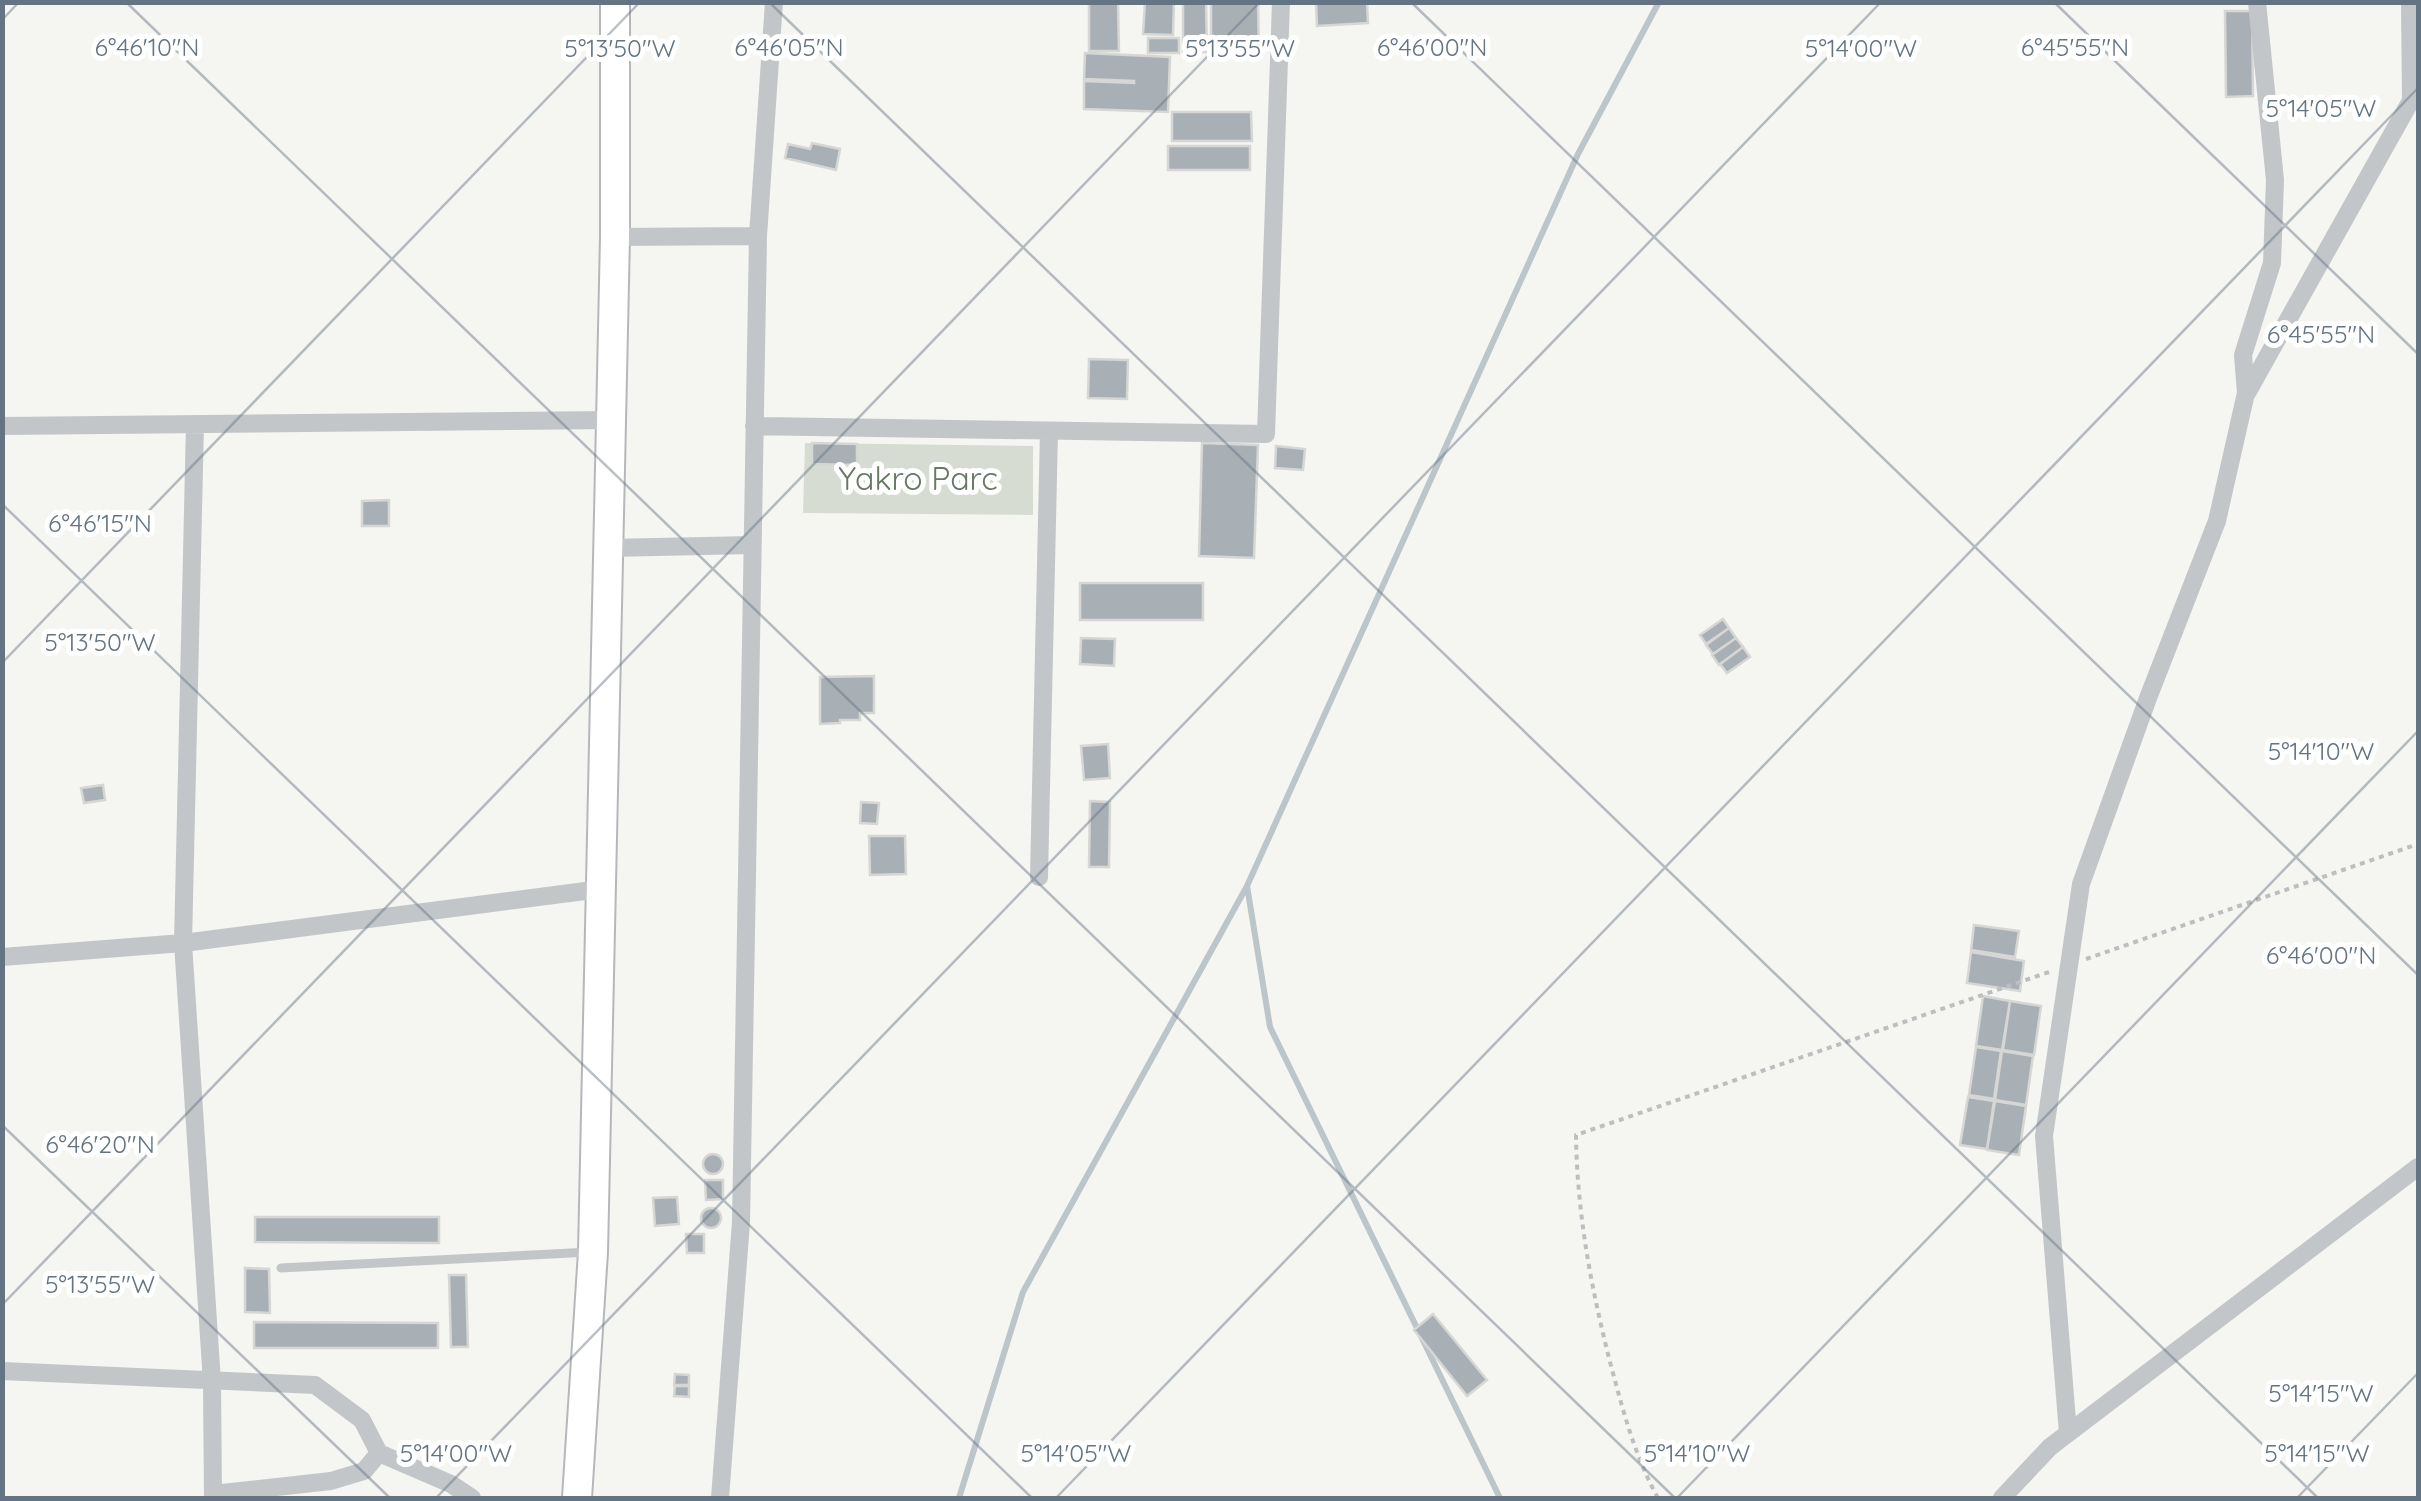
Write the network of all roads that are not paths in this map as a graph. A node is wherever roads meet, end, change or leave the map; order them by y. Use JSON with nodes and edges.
{"nodes":[{"id":1,"x":615,"y":2,"type":"edge"},
{"id":2,"x":774,"y":2,"type":"edge"},
{"id":3,"x":1281,"y":2,"type":"edge"},
{"id":4,"x":2257,"y":2,"type":"edge"},
{"id":5,"x":2410,"y":2,"type":"edge"},
{"id":6,"x":2415,"y":94,"type":"edge"},
{"id":7,"x":758,"y":236,"type":"junction"},
{"id":8,"x":615,"y":237,"type":"junction"},
{"id":9,"x":2246,"y":393,"type":"junction"},
{"id":10,"x":611,"y":420,"type":"junction"},
{"id":11,"x":195,"y":424,"type":"junction"},
{"id":12,"x":2,"y":426,"type":"edge"},
{"id":13,"x":754,"y":426,"type":"junction"},
{"id":14,"x":1049,"y":431,"type":"junction"},
{"id":15,"x":752,"y":545,"type":"junction"},
{"id":16,"x":608,"y":548,"type":"junction"},
{"id":17,"x":1040,"y":877,"type":"dead end"},
{"id":18,"x":602,"y":889,"type":"junction"},
{"id":19,"x":183,"y":944,"type":"junction"},
{"id":20,"x":2,"y":957,"type":"edge"},
{"id":21,"x":2418,"y":1167,"type":"edge"},
{"id":22,"x":593,"y":1252,"type":"junction"},
{"id":23,"x":281,"y":1268,"type":"dead end"},
{"id":24,"x":2,"y":1371,"type":"edge"},
{"id":25,"x":212,"y":1382,"type":"junction"},
{"id":26,"x":2068,"y":1434,"type":"junction"},
{"id":27,"x":379,"y":1454,"type":"junction"},
{"id":28,"x":213,"y":1496,"type":"edge"},
{"id":29,"x":472,"y":1498,"type":"edge"},
{"id":30,"x":577,"y":1498,"type":"edge"},
{"id":31,"x":720,"y":1498,"type":"edge"},
{"id":32,"x":2002,"y":1498,"type":"edge"}],
"edges":[{"from":1,"to":8,"type":"highway"},
{"from":2,"to":7,"type":"street"},
{"from":3,"to":14,"type":"street"},
{"from":4,"to":9,"type":"street"},
{"from":5,"to":6,"type":"street"},
{"from":6,"to":9,"type":"street"},
{"from":7,"to":8,"type":"street"},
{"from":7,"to":13,"type":"street"},
{"from":8,"to":10,"type":"highway"},
{"from":9,"to":26,"type":"street"},
{"from":10,"to":11,"type":"street"},
{"from":10,"to":16,"type":"highway"},
{"from":11,"to":12,"type":"street"},
{"from":11,"to":19,"type":"street"},
{"from":13,"to":14,"type":"street"},
{"from":13,"to":15,"type":"street"},
{"from":14,"to":17,"type":"street"},
{"from":15,"to":16,"type":"street"},
{"from":15,"to":31,"type":"street"},
{"from":16,"to":18,"type":"highway"},
{"from":18,"to":19,"type":"street"},
{"from":18,"to":22,"type":"highway"},
{"from":19,"to":20,"type":"street"},
{"from":19,"to":25,"type":"street"},
{"from":21,"to":26,"type":"street"},
{"from":22,"to":23,"type":"lane"},
{"from":22,"to":30,"type":"highway"},
{"from":24,"to":25,"type":"street"},
{"from":25,"to":27,"type":"street"},
{"from":25,"to":28,"type":"street"},
{"from":26,"to":32,"type":"street"},
{"from":27,"to":28,"type":"street"},
{"from":27,"to":29,"type":"street"}]}
